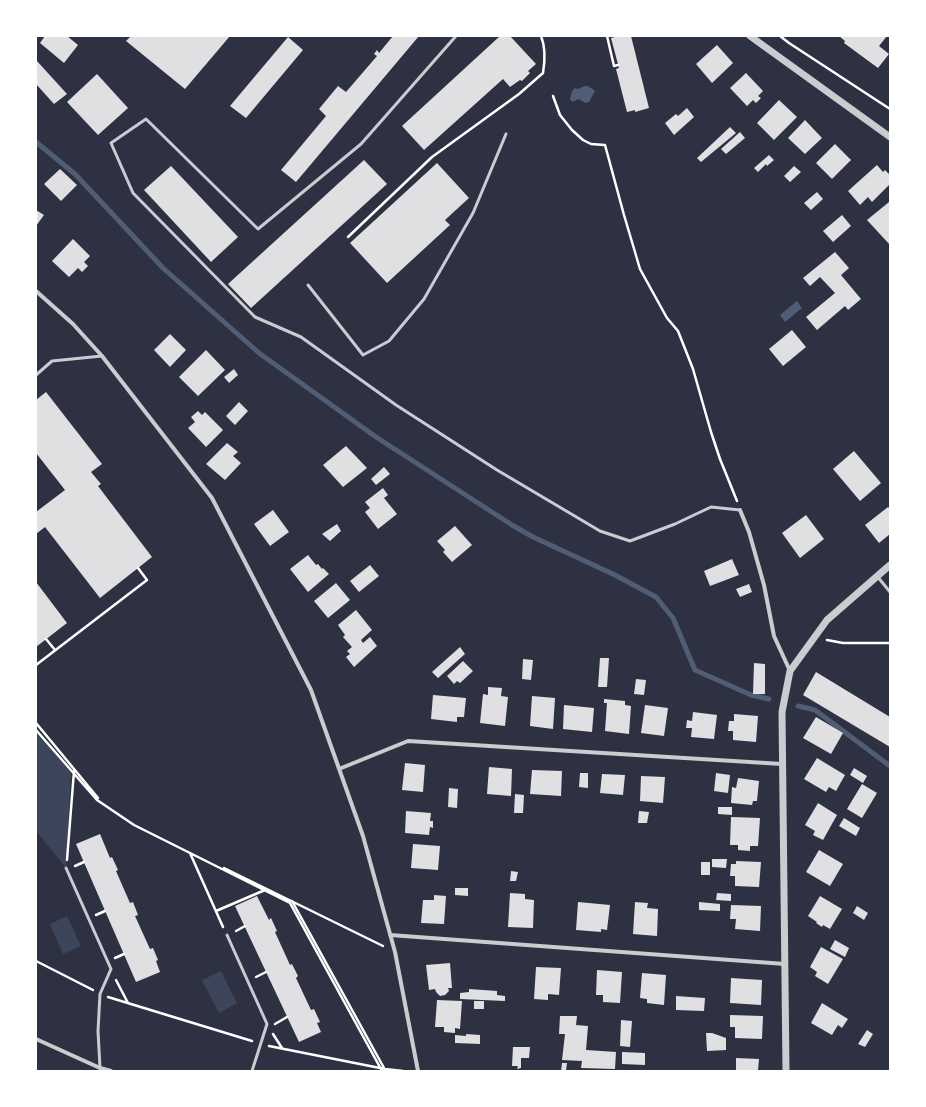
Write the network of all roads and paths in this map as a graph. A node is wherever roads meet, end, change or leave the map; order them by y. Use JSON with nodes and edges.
{"nodes":[{"id":1,"x":456,"y":36,"type":"edge"},
{"id":2,"x":541,"y":36,"type":"edge"},
{"id":3,"x":607,"y":36,"type":"edge"},
{"id":4,"x":750,"y":36,"type":"edge"},
{"id":5,"x":780,"y":36,"type":"edge"},
{"id":6,"x":618,"y":65,"type":"dead end"},
{"id":7,"x":553,"y":96,"type":"dead end"},
{"id":8,"x":890,"y":110,"type":"edge"},
{"id":9,"x":506,"y":134,"type":"dead end"},
{"id":10,"x":890,"y":137,"type":"edge"},
{"id":11,"x":348,"y":237,"type":"dead end"},
{"id":12,"x":308,"y":285,"type":"dead end"},
{"id":13,"x":36,"y":291,"type":"edge"},
{"id":14,"x":102,"y":356,"type":"junction"},
{"id":15,"x":36,"y":375,"type":"edge"},
{"id":16,"x":740,"y":510,"type":"junction"},
{"id":17,"x":890,"y":566,"type":"edge"},
{"id":18,"x":138,"y":568,"type":"dead end"},
{"id":19,"x":877,"y":576,"type":"junction"},
{"id":20,"x":890,"y":592,"type":"edge"},
{"id":21,"x":46,"y":639,"type":"dead end"},
{"id":22,"x":826,"y":640,"type":"dead end"},
{"id":23,"x":890,"y":643,"type":"edge"},
{"id":24,"x":55,"y":650,"type":"junction"},
{"id":25,"x":36,"y":665,"type":"edge"},
{"id":26,"x":790,"y":671,"type":"junction"},
{"id":27,"x":36,"y":723,"type":"edge"},
{"id":28,"x":36,"y":730,"type":"edge"},
{"id":29,"x":782,"y":764,"type":"junction"},
{"id":30,"x":339,"y":769,"type":"junction"},
{"id":31,"x":74,"y":770,"type":"junction"},
{"id":32,"x":189,"y":852,"type":"junction"},
{"id":33,"x":66,"y":868,"type":"joint"},
{"id":34,"x":266,"y":890,"type":"junction"},
{"id":35,"x":292,"y":901,"type":"junction"},
{"id":36,"x":216,"y":911,"type":"junction"},
{"id":37,"x":227,"y":935,"type":"joint"},
{"id":38,"x":390,"y":935,"type":"junction"},
{"id":39,"x":394,"y":952,"type":"junction"},
{"id":40,"x":36,"y":961,"type":"edge"},
{"id":41,"x":785,"y":964,"type":"junction"},
{"id":42,"x":111,"y":969,"type":"junction"},
{"id":43,"x":100,"y":994,"type":"junction"},
{"id":44,"x":128,"y":1003,"type":"junction"},
{"id":45,"x":287,"y":1018,"type":"dead end"},
{"id":46,"x":270,"y":1028,"type":"dead end"},
{"id":47,"x":36,"y":1039,"type":"edge"},
{"id":48,"x":261,"y":1044,"type":"junction"},
{"id":49,"x":100,"y":1068,"type":"junction"},
{"id":50,"x":383,"y":1069,"type":"edge"},
{"id":51,"x":111,"y":1071,"type":"edge"},
{"id":52,"x":252,"y":1071,"type":"edge"},
{"id":53,"x":403,"y":1071,"type":"edge"},
{"id":54,"x":418,"y":1071,"type":"edge"},
{"id":55,"x":786,"y":1071,"type":"edge"}],
"edges":[{"from":1,"to":16,"type":"lane"},
{"from":2,"to":11,"type":"path"},
{"from":3,"to":6,"type":"path"},
{"from":4,"to":10,"type":"street"},
{"from":5,"to":8,"type":"path"},
{"from":7,"to":16,"type":"path"},
{"from":9,"to":12,"type":"lane"},
{"from":13,"to":14,"type":"street"},
{"from":14,"to":15,"type":"lane"},
{"from":14,"to":30,"type":"street"},
{"from":16,"to":26,"type":"street"},
{"from":17,"to":19,"type":"street"},
{"from":18,"to":24,"type":"path"},
{"from":19,"to":20,"type":"lane"},
{"from":19,"to":26,"type":"street"},
{"from":21,"to":24,"type":"path"},
{"from":22,"to":23,"type":"path"},
{"from":24,"to":25,"type":"path"},
{"from":26,"to":29,"type":"street"},
{"from":27,"to":31,"type":"path"},
{"from":28,"to":31,"type":"path"},
{"from":29,"to":30,"type":"street"},
{"from":29,"to":41,"type":"street"},
{"from":30,"to":38,"type":"street"},
{"from":31,"to":32,"type":"path"},
{"from":31,"to":33,"type":"path"},
{"from":32,"to":34,"type":"path"},
{"from":32,"to":36,"type":"path"},
{"from":33,"to":42,"type":"lane"},
{"from":34,"to":35,"type":"path"},
{"from":34,"to":36,"type":"path"},
{"from":34,"to":50,"type":"path"},
{"from":35,"to":39,"type":"path"},
{"from":35,"to":50,"type":"path"},
{"from":36,"to":37,"type":"path"},
{"from":37,"to":48,"type":"lane"},
{"from":38,"to":39,"type":"street"},
{"from":38,"to":41,"type":"street"},
{"from":39,"to":54,"type":"street"},
{"from":40,"to":43,"type":"path"},
{"from":41,"to":55,"type":"street"},
{"from":42,"to":43,"type":"lane"},
{"from":42,"to":44,"type":"path"},
{"from":43,"to":44,"type":"path"},
{"from":43,"to":49,"type":"lane"},
{"from":44,"to":48,"type":"path"},
{"from":45,"to":46,"type":"path"},
{"from":47,"to":49,"type":"street"},
{"from":48,"to":50,"type":"path"},
{"from":48,"to":52,"type":"lane"},
{"from":49,"to":51,"type":"street"},
{"from":50,"to":53,"type":"path"}]}
